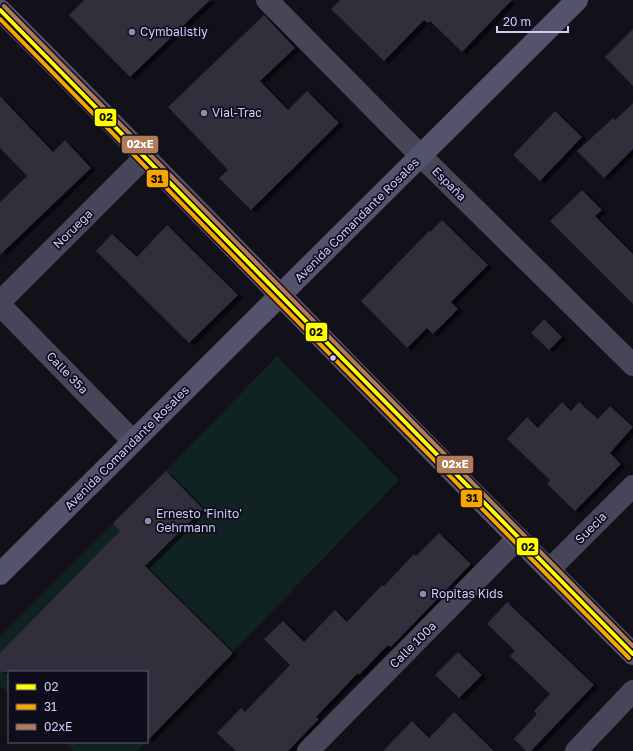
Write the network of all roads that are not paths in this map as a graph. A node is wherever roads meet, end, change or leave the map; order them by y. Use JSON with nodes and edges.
{"nodes":[{"id":1,"x":267,"y":0,"type":"edge"},
{"id":2,"x":577,"y":0,"type":"edge"},
{"id":3,"x":0,"y":10,"type":"edge"},
{"id":4,"x":146,"y":156,"type":"junction"},
{"id":5,"x":421,"y":156,"type":"junction"},
{"id":6,"x":281,"y":295,"type":"junction"},
{"id":7,"x":0,"y":303,"type":"edge"},
{"id":8,"x":633,"y":366,"type":"edge"},
{"id":9,"x":133,"y":441,"type":"junction"},
{"id":10,"x":633,"y":486,"type":"edge"},
{"id":11,"x":518,"y":539,"type":"junction"},
{"id":12,"x":549,"y":570,"type":"junction"},
{"id":13,"x":0,"y":574,"type":"edge"},
{"id":14,"x":633,"y":654,"type":"edge"},
{"id":15,"x":633,"y":691,"type":"edge"},
{"id":16,"x":308,"y":751,"type":"edge"},
{"id":17,"x":576,"y":751,"type":"edge"}],
"edges":[{"from":1,"to":5,"type":"street","name":"España"},
{"from":2,"to":5,"type":"main road","name":"Avenida Comandante Rosales"},
{"from":3,"to":4,"type":"main road"},
{"from":4,"to":6,"type":"main road"},
{"from":4,"to":7,"type":"street","name":"Noruega"},
{"from":5,"to":6,"type":"main road","name":"Avenida Comandante Rosales"},
{"from":5,"to":8,"type":"street","name":"España"},
{"from":6,"to":9,"type":"main road","name":"Avenida Comandante Rosales"},
{"from":6,"to":11,"type":"main road"},
{"from":7,"to":9,"type":"street","name":"Calle 35a"},
{"from":9,"to":13,"type":"main road","name":"Avenida Comandante Rosales"},
{"from":10,"to":12,"type":"street","name":"Suecia"},
{"from":11,"to":12,"type":"main road"},
{"from":11,"to":16,"type":"street","name":"Calle 100a"},
{"from":12,"to":14,"type":"main road"},
{"from":15,"to":17,"type":"street"}]}
